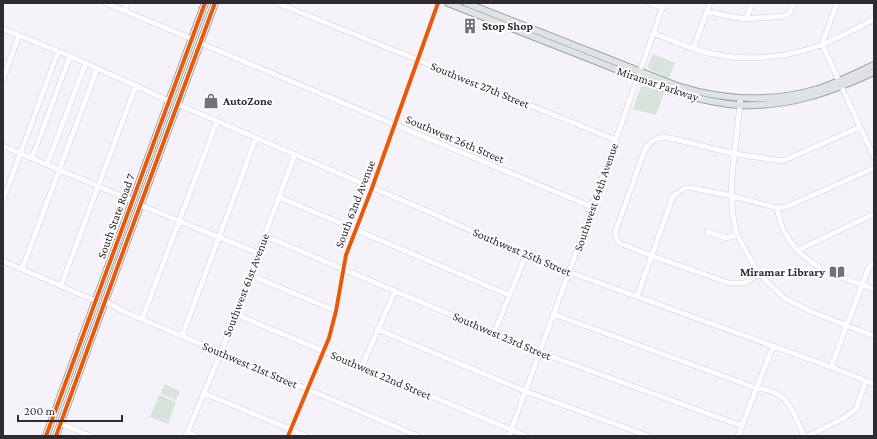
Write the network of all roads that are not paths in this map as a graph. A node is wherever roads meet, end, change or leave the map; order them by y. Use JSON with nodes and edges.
{"nodes":[{"id":1,"x":106,"y":3,"type":"edge"},
{"id":2,"x":127,"y":3,"type":"edge"},
{"id":3,"x":205,"y":3,"type":"edge"},
{"id":4,"x":215,"y":3,"type":"edge"},
{"id":5,"x":278,"y":3,"type":"edge"},
{"id":6,"x":438,"y":3,"type":"edge"},
{"id":7,"x":448,"y":3,"type":"edge"},
{"id":8,"x":466,"y":3,"type":"edge"},
{"id":9,"x":649,"y":3,"type":"edge"},
{"id":10,"x":710,"y":3,"type":"edge"},
{"id":11,"x":752,"y":3,"type":"edge"},
{"id":12,"x":794,"y":3,"type":"edge"},
{"id":13,"x":837,"y":3,"type":"edge"},
{"id":14,"x":664,"y":5,"type":"edge"},
{"id":15,"x":124,"y":11,"type":"junction"},
{"id":16,"x":707,"y":11,"type":"junction"},
{"id":17,"x":746,"y":19,"type":"junction"},
{"id":18,"x":873,"y":19,"type":"edge"},
{"id":19,"x":3,"y":29,"type":"edge"},
{"id":20,"x":654,"y":33,"type":"junction"},
{"id":21,"x":19,"y":35,"type":"junction"},
{"id":22,"x":192,"y":39,"type":"junction"},
{"id":23,"x":546,"y":41,"type":"junction"},
{"id":24,"x":200,"y":43,"type":"junction"},
{"id":25,"x":571,"y":44,"type":"junction"},
{"id":26,"x":822,"y":44,"type":"junction"},
{"id":27,"x":693,"y":49,"type":"junction"},
{"id":28,"x":58,"y":52,"type":"junction"},
{"id":29,"x":70,"y":56,"type":"junction"},
{"id":30,"x":419,"y":60,"type":"junction"},
{"id":31,"x":86,"y":63,"type":"junction"},
{"id":32,"x":874,"y":66,"type":"edge"},
{"id":33,"x":97,"y":69,"type":"junction"},
{"id":34,"x":874,"y":72,"type":"edge"},
{"id":35,"x":639,"y":75,"type":"junction"},
{"id":36,"x":3,"y":79,"type":"edge"},
{"id":37,"x":840,"y":84,"type":"junction"},
{"id":38,"x":136,"y":85,"type":"junction"},
{"id":39,"x":174,"y":89,"type":"junction"},
{"id":40,"x":170,"y":101,"type":"junction"},
{"id":41,"x":740,"y":102,"type":"junction"},
{"id":42,"x":177,"y":104,"type":"junction"},
{"id":43,"x":173,"y":116,"type":"junction"},
{"id":44,"x":218,"y":121,"type":"junction"},
{"id":45,"x":395,"y":124,"type":"junction"},
{"id":46,"x":860,"y":127,"type":"junction"},
{"id":47,"x":256,"y":138,"type":"junction"},
{"id":48,"x":616,"y":140,"type":"junction"},
{"id":49,"x":3,"y":146,"type":"edge"},
{"id":50,"x":20,"y":153,"type":"junction"},
{"id":51,"x":295,"y":154,"type":"junction"},
{"id":52,"x":735,"y":154,"type":"junction"},
{"id":53,"x":874,"y":157,"type":"edge"},
{"id":54,"x":32,"y":158,"type":"junction"},
{"id":55,"x":47,"y":164,"type":"junction"},
{"id":56,"x":874,"y":168,"type":"edge"},
{"id":57,"x":59,"y":170,"type":"junction"},
{"id":58,"x":97,"y":186,"type":"junction"},
{"id":59,"x":372,"y":188,"type":"junction"},
{"id":60,"x":732,"y":196,"type":"junction"},
{"id":61,"x":279,"y":197,"type":"junction"},
{"id":62,"x":3,"y":200,"type":"edge"},
{"id":63,"x":133,"y":201,"type":"junction"},
{"id":64,"x":140,"y":204,"type":"junction"},
{"id":65,"x":592,"y":207,"type":"junction"},
{"id":66,"x":777,"y":208,"type":"junction"},
{"id":67,"x":874,"y":214,"type":"edge"},
{"id":68,"x":180,"y":220,"type":"junction"},
{"id":69,"x":355,"y":230,"type":"junction"},
{"id":70,"x":707,"y":232,"type":"dead end"},
{"id":71,"x":738,"y":235,"type":"junction"},
{"id":72,"x":265,"y":236,"type":"junction"},
{"id":73,"x":220,"y":238,"type":"junction"},
{"id":74,"x":798,"y":250,"type":"junction"},
{"id":75,"x":258,"y":253,"type":"junction"},
{"id":76,"x":526,"y":255,"type":"junction"},
{"id":77,"x":652,"y":256,"type":"junction"},
{"id":78,"x":3,"y":261,"type":"edge"},
{"id":79,"x":874,"y":262,"type":"edge"},
{"id":80,"x":22,"y":269,"type":"junction"},
{"id":81,"x":343,"y":269,"type":"junction"},
{"id":82,"x":569,"y":272,"type":"junction"},
{"id":83,"x":759,"y":274,"type":"junction"},
{"id":84,"x":250,"y":275,"type":"junction"},
{"id":85,"x":862,"y":285,"type":"junction"},
{"id":86,"x":61,"y":286,"type":"junction"},
{"id":87,"x":101,"y":286,"type":"junction"},
{"id":88,"x":874,"y":289,"type":"edge"},
{"id":89,"x":395,"y":291,"type":"junction"},
{"id":90,"x":509,"y":295,"type":"junction"},
{"id":91,"x":637,"y":297,"type":"junction"},
{"id":92,"x":96,"y":301,"type":"junction"},
{"id":93,"x":105,"y":301,"type":"junction"},
{"id":94,"x":336,"y":311,"type":"junction"},
{"id":95,"x":235,"y":314,"type":"junction"},
{"id":96,"x":553,"y":314,"type":"junction"},
{"id":97,"x":100,"y":316,"type":"junction"},
{"id":98,"x":142,"y":319,"type":"junction"},
{"id":99,"x":847,"y":326,"type":"junction"},
{"id":100,"x":377,"y":329,"type":"junction"},
{"id":101,"x":494,"y":333,"type":"junction"},
{"id":102,"x":182,"y":336,"type":"junction"},
{"id":103,"x":874,"y":336,"type":"edge"},
{"id":104,"x":773,"y":346,"type":"junction"},
{"id":105,"x":78,"y":350,"type":"junction"},
{"id":106,"x":324,"y":351,"type":"junction"},
{"id":107,"x":221,"y":352,"type":"junction"},
{"id":108,"x":539,"y":352,"type":"junction"},
{"id":109,"x":362,"y":366,"type":"junction"},
{"id":110,"x":831,"y":367,"type":"junction"},
{"id":111,"x":80,"y":369,"type":"junction"},
{"id":112,"x":866,"y":381,"type":"junction"},
{"id":113,"x":874,"y":384,"type":"edge"},
{"id":114,"x":756,"y":388,"type":"junction"},
{"id":115,"x":307,"y":389,"type":"junction"},
{"id":116,"x":525,"y":391,"type":"junction"},
{"id":117,"x":204,"y":393,"type":"junction"},
{"id":118,"x":61,"y":424,"type":"junction"},
{"id":119,"x":742,"y":426,"type":"junction"},
{"id":120,"x":291,"y":430,"type":"junction"},
{"id":121,"x":510,"y":433,"type":"edge"},
{"id":122,"x":186,"y":434,"type":"edge"},
{"id":123,"x":46,"y":436,"type":"edge"},
{"id":124,"x":56,"y":436,"type":"edge"},
{"id":125,"x":91,"y":436,"type":"edge"},
{"id":126,"x":196,"y":436,"type":"edge"},
{"id":127,"x":288,"y":436,"type":"edge"},
{"id":128,"x":306,"y":436,"type":"edge"},
{"id":129,"x":418,"y":436,"type":"edge"},
{"id":130,"x":526,"y":436,"type":"edge"},
{"id":131,"x":648,"y":436,"type":"edge"},
{"id":132,"x":738,"y":436,"type":"edge"},
{"id":133,"x":804,"y":436,"type":"edge"},
{"id":134,"x":808,"y":436,"type":"edge"}],
"edges":[{"from":1,"to":15,"type":"street"},
{"from":2,"to":15,"type":"street"},
{"from":3,"to":22,"type":"main road","name":"South State Road 7"},
{"from":4,"to":24,"type":"main road","name":"South State Road 7"},
{"from":5,"to":30,"type":"street","name":"Southwest 27th Street"},
{"from":6,"to":30,"type":"street","name":"South 62nd Avenue"},
{"from":7,"to":23,"type":"main road","name":"Miramar Parkway"},
{"from":8,"to":25,"type":"main road","name":"Miramar Parkway"},
{"from":9,"to":14,"type":"street"},
{"from":10,"to":16,"type":"street"},
{"from":11,"to":17,"type":"street"},
{"from":12,"to":17,"type":"street"},
{"from":13,"to":26,"type":"street"},
{"from":14,"to":20,"type":"street","name":"Southwest 64th Avenue"},
{"from":15,"to":22,"type":"street"},
{"from":16,"to":17,"type":"street"},
{"from":16,"to":27,"type":"street"},
{"from":18,"to":26,"type":"street"},
{"from":19,"to":21,"type":"street"},
{"from":20,"to":27,"type":"street"},
{"from":20,"to":35,"type":"street","name":"Southwest 64th Avenue"},
{"from":21,"to":28,"type":"street"},
{"from":21,"to":36,"type":"street"},
{"from":22,"to":39,"type":"main road","name":"South State Road 7"},
{"from":23,"to":25,"type":"main road"},
{"from":23,"to":35,"type":"main road","name":"Miramar Parkway"},
{"from":24,"to":42,"type":"main road","name":"South State Road 7"},
{"from":24,"to":45,"type":"street","name":"Southwest 26th Street"},
{"from":25,"to":35,"type":"main road","name":"Miramar Parkway"},
{"from":26,"to":27,"type":"street"},
{"from":26,"to":37,"type":"street"},
{"from":28,"to":29,"type":"street"},
{"from":28,"to":50,"type":"street"},
{"from":29,"to":31,"type":"street"},
{"from":29,"to":54,"type":"street"},
{"from":30,"to":45,"type":"street","name":"South 62nd Avenue"},
{"from":30,"to":48,"type":"street","name":"Southwest 27th Street"},
{"from":31,"to":33,"type":"street"},
{"from":31,"to":55,"type":"street"},
{"from":32,"to":37,"type":"main road","name":"Miramar Parkway"},
{"from":33,"to":38,"type":"street"},
{"from":33,"to":57,"type":"street"},
{"from":34,"to":37,"type":"main road","name":"Miramar Parkway"},
{"from":35,"to":41,"type":"main road","name":"Miramar Parkway"},
{"from":35,"to":48,"type":"street","name":"Southwest 64th Avenue"},
{"from":37,"to":41,"type":"main road","name":"Miramar Parkway"},
{"from":37,"to":46,"type":"street"},
{"from":38,"to":40,"type":"street"},
{"from":38,"to":58,"type":"street"},
{"from":39,"to":40,"type":"main road","name":"South State Road 7"},
{"from":39,"to":42,"type":"main road"},
{"from":40,"to":43,"type":"main road"},
{"from":40,"to":63,"type":"main road","name":"South State Road 7"},
{"from":41,"to":52,"type":"street"},
{"from":42,"to":43,"type":"main road","name":"South State Road 7"},
{"from":42,"to":44,"type":"street","name":"Southwest 25th Street"},
{"from":43,"to":64,"type":"main road","name":"South State Road 7"},
{"from":44,"to":47,"type":"street","name":"Southwest 25th Street"},
{"from":44,"to":68,"type":"street"},
{"from":45,"to":59,"type":"street","name":"South 62nd Avenue"},
{"from":45,"to":65,"type":"street","name":"Southwest 26th Street"},
{"from":46,"to":52,"type":"street"},
{"from":46,"to":53,"type":"street"},
{"from":47,"to":51,"type":"street","name":"Southwest 25th Street"},
{"from":47,"to":73,"type":"street"},
{"from":48,"to":65,"type":"street","name":"Southwest 64th Avenue"},
{"from":49,"to":50,"type":"street"},
{"from":50,"to":54,"type":"street"},
{"from":50,"to":62,"type":"street"},
{"from":51,"to":59,"type":"street","name":"Southwest 25th Street"},
{"from":51,"to":61,"type":"street","name":"Southwest 61st Avenue"},
{"from":52,"to":60,"type":"street"},
{"from":52,"to":77,"type":"street"},
{"from":54,"to":55,"type":"street"},
{"from":55,"to":57,"type":"street"},
{"from":56,"to":66,"type":"street"},
{"from":57,"to":58,"type":"street"},
{"from":57,"to":80,"type":"street"},
{"from":58,"to":63,"type":"street"},
{"from":58,"to":86,"type":"street"},
{"from":59,"to":69,"type":"street","name":"South 62nd Avenue"},
{"from":59,"to":76,"type":"street","name":"Southwest 25th Street"},
{"from":60,"to":66,"type":"street"},
{"from":60,"to":71,"type":"street"},
{"from":60,"to":77,"type":"street"},
{"from":61,"to":69,"type":"street"},
{"from":61,"to":72,"type":"street","name":"Southwest 61st Avenue"},
{"from":63,"to":87,"type":"main road","name":"South State Road 7"},
{"from":64,"to":68,"type":"street"},
{"from":64,"to":93,"type":"main road","name":"South State Road 7"},
{"from":65,"to":82,"type":"street","name":"Southwest 64th Avenue"},
{"from":66,"to":74,"type":"street"},
{"from":67,"to":74,"type":"street"},
{"from":68,"to":73,"type":"street"},
{"from":68,"to":98,"type":"street"},
{"from":69,"to":81,"type":"street","name":"South 62nd Avenue"},
{"from":69,"to":90,"type":"street"},
{"from":70,"to":71,"type":"street"},
{"from":71,"to":83,"type":"street"},
{"from":72,"to":75,"type":"street","name":"Southwest 61st Avenue"},
{"from":72,"to":81,"type":"street","name":"Southwest 23rd Street"},
{"from":73,"to":75,"type":"street"},
{"from":73,"to":102,"type":"street"},
{"from":74,"to":85,"type":"street"},
{"from":75,"to":84,"type":"street","name":"Southwest 61st Avenue"},
{"from":76,"to":82,"type":"street","name":"Southwest 25th Street"},
{"from":76,"to":90,"type":"street"},
{"from":77,"to":83,"type":"street"},
{"from":77,"to":91,"type":"street"},
{"from":78,"to":80,"type":"street"},
{"from":79,"to":85,"type":"street"},
{"from":80,"to":86,"type":"street"},
{"from":81,"to":89,"type":"street","name":"Southwest 23rd Street"},
{"from":81,"to":94,"type":"street","name":"South 62nd Avenue"},
{"from":82,"to":91,"type":"street","name":"Southwest 25th Street"},
{"from":82,"to":96,"type":"street","name":"Southwest 64th Avenue"},
{"from":83,"to":99,"type":"street"},
{"from":84,"to":94,"type":"street"},
{"from":84,"to":95,"type":"street","name":"Southwest 61st Avenue"},
{"from":85,"to":88,"type":"street"},
{"from":85,"to":99,"type":"street"},
{"from":86,"to":92,"type":"street"},
{"from":87,"to":92,"type":"main road","name":"South State Road 7"},
{"from":87,"to":93,"type":"main road"},
{"from":89,"to":100,"type":"street"},
{"from":89,"to":101,"type":"street","name":"Southwest 23rd Street"},
{"from":90,"to":101,"type":"street"},
{"from":91,"to":104,"type":"street","name":"Southwest 25th Street"},
{"from":92,"to":97,"type":"main road"},
{"from":92,"to":105,"type":"main road","name":"South State Road 7"},
{"from":93,"to":97,"type":"main road","name":"South State Road 7"},
{"from":93,"to":98,"type":"street","name":"Southwest 21st Street"},
{"from":94,"to":106,"type":"street","name":"South 62nd Avenue"},
{"from":95,"to":106,"type":"street","name":"Southwest 22nd Street"},
{"from":95,"to":107,"type":"street","name":"Southwest 61st Avenue"},
{"from":96,"to":108,"type":"street","name":"Southwest 64th Avenue"},
{"from":96,"to":114,"type":"street"},
{"from":97,"to":111,"type":"main road","name":"South State Road 7"},
{"from":98,"to":102,"type":"street","name":"Southwest 21st Street"},
{"from":99,"to":103,"type":"street"},
{"from":99,"to":110,"type":"street"},
{"from":100,"to":109,"type":"street"},
{"from":100,"to":116,"type":"street"},
{"from":101,"to":108,"type":"street","name":"Southwest 23rd Street"},
{"from":102,"to":107,"type":"street","name":"Southwest 21st Street"},
{"from":104,"to":110,"type":"street","name":"Southwest 25th Street"},
{"from":104,"to":114,"type":"street"},
{"from":105,"to":111,"type":"main road"},
{"from":105,"to":123,"type":"main road","name":"South State Road 7"},
{"from":106,"to":109,"type":"street","name":"Southwest 22nd Street"},
{"from":106,"to":115,"type":"street","name":"South 62nd Avenue"},
{"from":107,"to":115,"type":"street","name":"Southwest 21st Street"},
{"from":107,"to":117,"type":"street","name":"Southwest 61st Avenue"},
{"from":108,"to":116,"type":"street","name":"Southwest 64th Avenue"},
{"from":108,"to":119,"type":"street","name":"Southwest 23rd Street"},
{"from":109,"to":121,"type":"street","name":"Southwest 22nd Street"},
{"from":110,"to":112,"type":"street","name":"Southwest 25th Street"},
{"from":111,"to":118,"type":"main road","name":"South State Road 7"},
{"from":112,"to":113,"type":"street","name":"Southwest 25th Street"},
{"from":112,"to":134,"type":"street"},
{"from":114,"to":119,"type":"street"},
{"from":114,"to":133,"type":"street"},
{"from":115,"to":120,"type":"street","name":"South 62nd Avenue"},
{"from":115,"to":129,"type":"street","name":"Southwest 21st Street"},
{"from":116,"to":121,"type":"street","name":"Southwest 64th Avenue"},
{"from":116,"to":131,"type":"street"},
{"from":117,"to":120,"type":"street"},
{"from":117,"to":122,"type":"street","name":"Southwest 61st Avenue"},
{"from":118,"to":124,"type":"main road","name":"South State Road 7"},
{"from":118,"to":125,"type":"street"},
{"from":119,"to":132,"type":"street"},
{"from":120,"to":127,"type":"street","name":"South 62nd Avenue"},
{"from":120,"to":128,"type":"street"},
{"from":121,"to":130,"type":"street","name":"Southwest 22nd Street"},
{"from":122,"to":126,"type":"street"}]}
